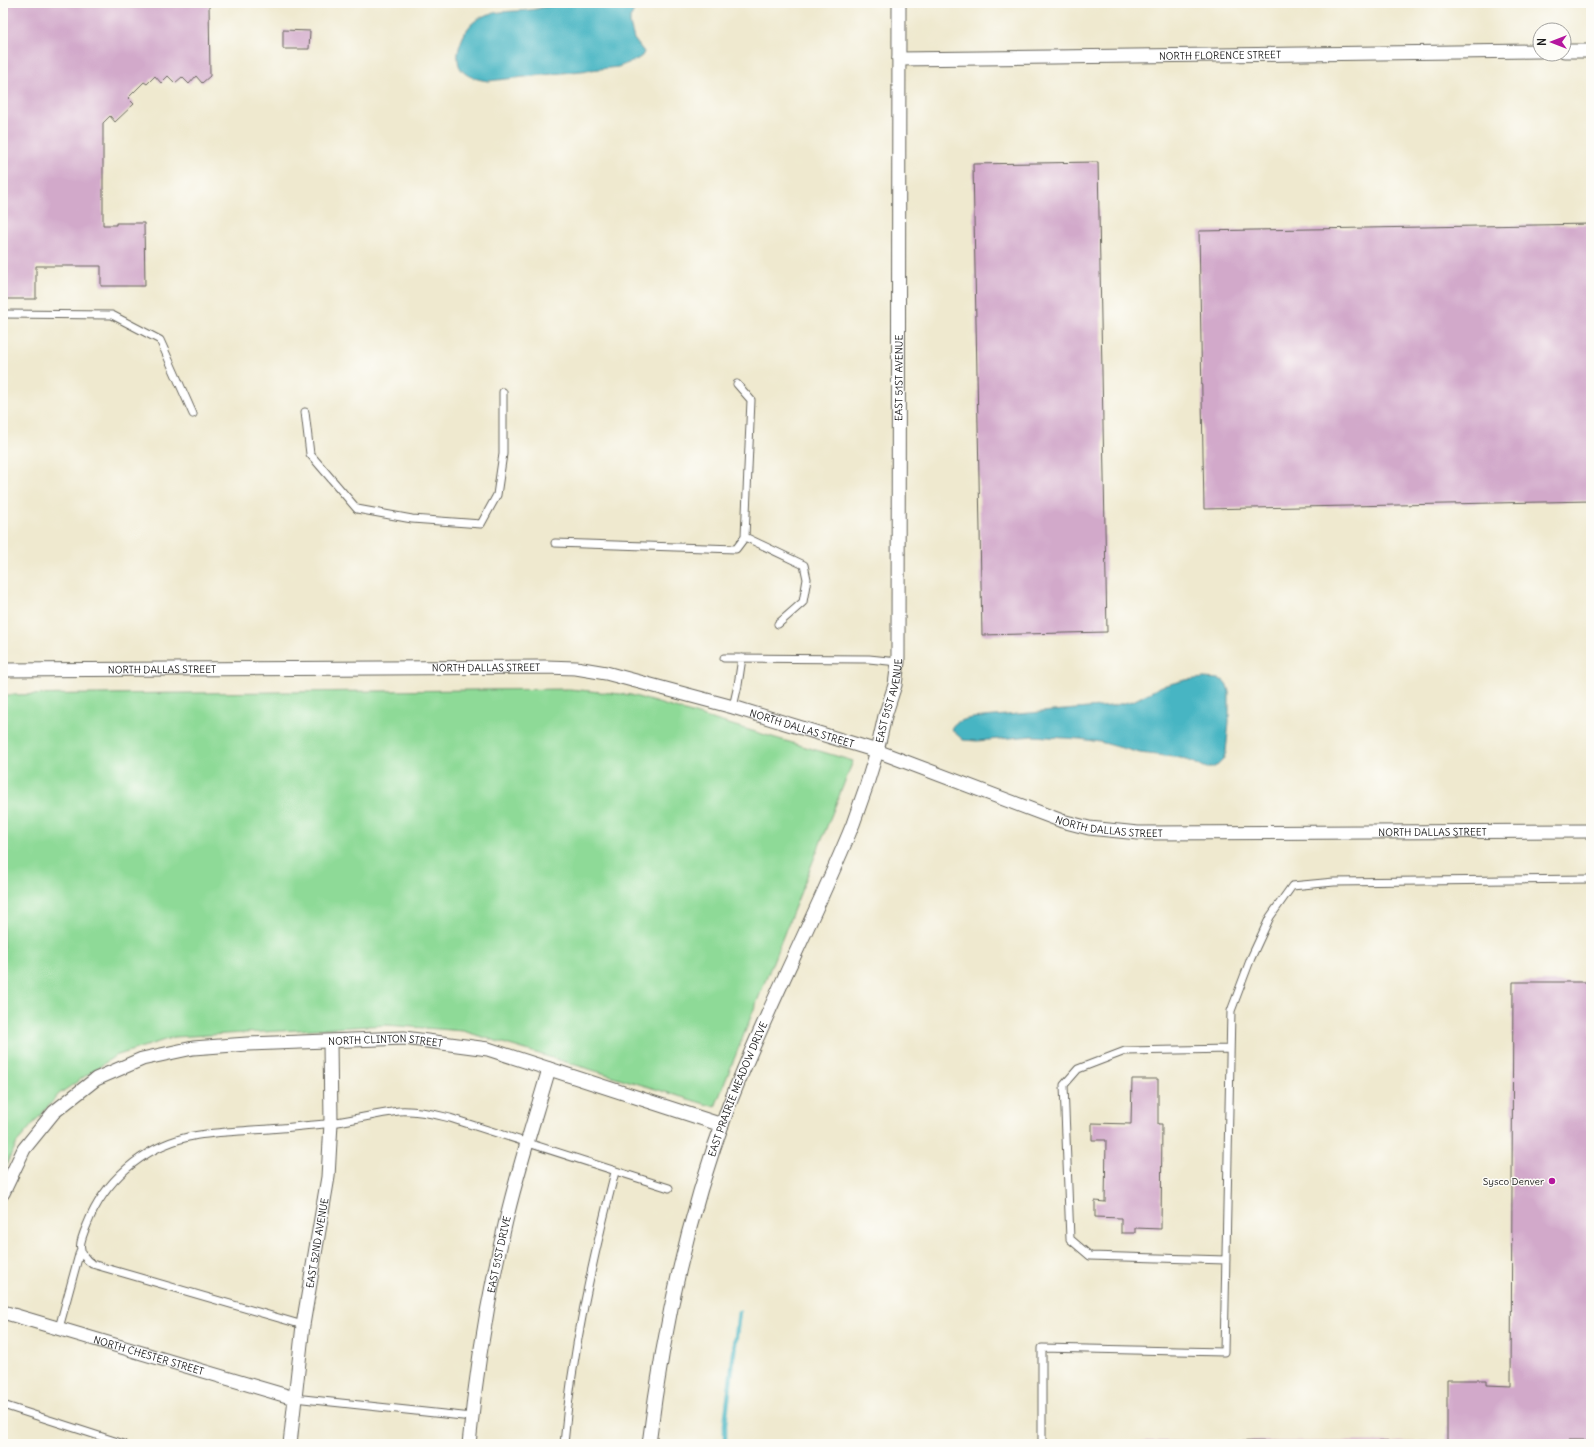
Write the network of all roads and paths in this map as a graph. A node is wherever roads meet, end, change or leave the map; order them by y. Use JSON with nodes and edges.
{"nodes":[{"id":1,"x":899,"y":3,"type":"edge"},
{"id":2,"x":1532,"y":51,"type":"edge"},
{"id":3,"x":1572,"y":51,"type":"edge"},
{"id":4,"x":1591,"y":51,"type":"edge"},
{"id":5,"x":899,"y":59,"type":"junction"},
{"id":6,"x":5,"y":314,"type":"dead end"},
{"id":7,"x":737,"y":384,"type":"dead end"},
{"id":8,"x":503,"y":392,"type":"dead end"},
{"id":9,"x":305,"y":412,"type":"dead end"},
{"id":10,"x":193,"y":414,"type":"dead end"},
{"id":11,"x":745,"y":538,"type":"junction"},
{"id":12,"x":555,"y":543,"type":"dead end"},
{"id":13,"x":778,"y":624,"type":"dead end"},
{"id":14,"x":724,"y":658,"type":"dead end"},
{"id":15,"x":742,"y":658,"type":"junction"},
{"id":16,"x":898,"y":662,"type":"junction"},
{"id":17,"x":3,"y":670,"type":"edge"},
{"id":18,"x":733,"y":707,"type":"junction"},
{"id":19,"x":877,"y":751,"type":"junction"},
{"id":20,"x":1591,"y":831,"type":"edge"},
{"id":21,"x":1591,"y":879,"type":"edge"},
{"id":22,"x":330,"y":1042,"type":"junction"},
{"id":23,"x":1230,"y":1049,"type":"junction"},
{"id":24,"x":549,"y":1069,"type":"junction"},
{"id":25,"x":331,"y":1123,"type":"junction"},
{"id":26,"x":722,"y":1124,"type":"junction"},
{"id":27,"x":527,"y":1143,"type":"junction"},
{"id":28,"x":615,"y":1172,"type":"junction"},
{"id":29,"x":669,"y":1188,"type":"dead end"},
{"id":30,"x":3,"y":1193,"type":"edge"},
{"id":31,"x":80,"y":1251,"type":"junction"},
{"id":32,"x":1226,"y":1260,"type":"junction"},
{"id":33,"x":3,"y":1312,"type":"edge"},
{"id":34,"x":304,"y":1325,"type":"junction"},
{"id":35,"x":59,"y":1328,"type":"junction"},
{"id":36,"x":294,"y":1398,"type":"junction"},
{"id":37,"x":3,"y":1405,"type":"edge"},
{"id":38,"x":472,"y":1417,"type":"junction"},
{"id":39,"x":124,"y":1444,"type":"edge"},
{"id":40,"x":290,"y":1444,"type":"edge"},
{"id":41,"x":469,"y":1444,"type":"edge"},
{"id":42,"x":564,"y":1444,"type":"edge"},
{"id":43,"x":649,"y":1444,"type":"edge"},
{"id":44,"x":1042,"y":1444,"type":"edge"}],
"edges":[{"from":1,"to":5,"type":"street","name":"EAST 51ST AVENUE"},
{"from":2,"to":5,"type":"street","name":"NORTH FLORENCE STREET"},
{"from":3,"to":4,"type":"street"},
{"from":5,"to":16,"type":"street","name":"EAST 51ST AVENUE"},
{"from":6,"to":10,"type":"lane"},
{"from":7,"to":11,"type":"lane"},
{"from":8,"to":9,"type":"lane"},
{"from":11,"to":12,"type":"lane"},
{"from":11,"to":13,"type":"lane"},
{"from":14,"to":15,"type":"lane"},
{"from":15,"to":16,"type":"lane"},
{"from":15,"to":18,"type":"lane"},
{"from":16,"to":19,"type":"street","name":"EAST 51ST AVENUE"},
{"from":17,"to":18,"type":"street","name":"NORTH DALLAS STREET"},
{"from":18,"to":19,"type":"street","name":"NORTH DALLAS STREET"},
{"from":19,"to":20,"type":"street","name":"NORTH DALLAS STREET"},
{"from":19,"to":26,"type":"street","name":"EAST PRAIRIE MEADOW DRIVE"},
{"from":21,"to":23,"type":"lane"},
{"from":22,"to":24,"type":"street","name":"NORTH CLINTON STREET"},
{"from":22,"to":25,"type":"street","name":"EAST 52ND AVENUE"},
{"from":22,"to":30,"type":"street","name":"NORTH CLINTON STREET"},
{"from":23,"to":32,"type":"lane"},
{"from":23,"to":32,"type":"lane"},
{"from":24,"to":26,"type":"street","name":"NORTH CLINTON STREET"},
{"from":24,"to":27,"type":"street","name":"EAST 51ST DRIVE"},
{"from":25,"to":27,"type":"lane"},
{"from":25,"to":31,"type":"lane"},
{"from":25,"to":34,"type":"street","name":"EAST 52ND AVENUE"},
{"from":26,"to":43,"type":"street","name":"EAST PRAIRIE MEADOW DRIVE"},
{"from":27,"to":28,"type":"lane"},
{"from":27,"to":38,"type":"street","name":"EAST 51ST DRIVE"},
{"from":28,"to":29,"type":"lane"},
{"from":28,"to":42,"type":"lane"},
{"from":31,"to":34,"type":"lane"},
{"from":31,"to":35,"type":"lane"},
{"from":32,"to":44,"type":"lane"},
{"from":33,"to":35,"type":"street","name":"NORTH CHESTER STREET"},
{"from":34,"to":36,"type":"street","name":"EAST 52ND AVENUE"},
{"from":35,"to":36,"type":"street","name":"NORTH CHESTER STREET"},
{"from":36,"to":38,"type":"lane"},
{"from":36,"to":40,"type":"street","name":"EAST 52ND AVENUE"},
{"from":37,"to":39,"type":"lane"},
{"from":38,"to":41,"type":"street","name":"EAST 51ST DRIVE"}]}
